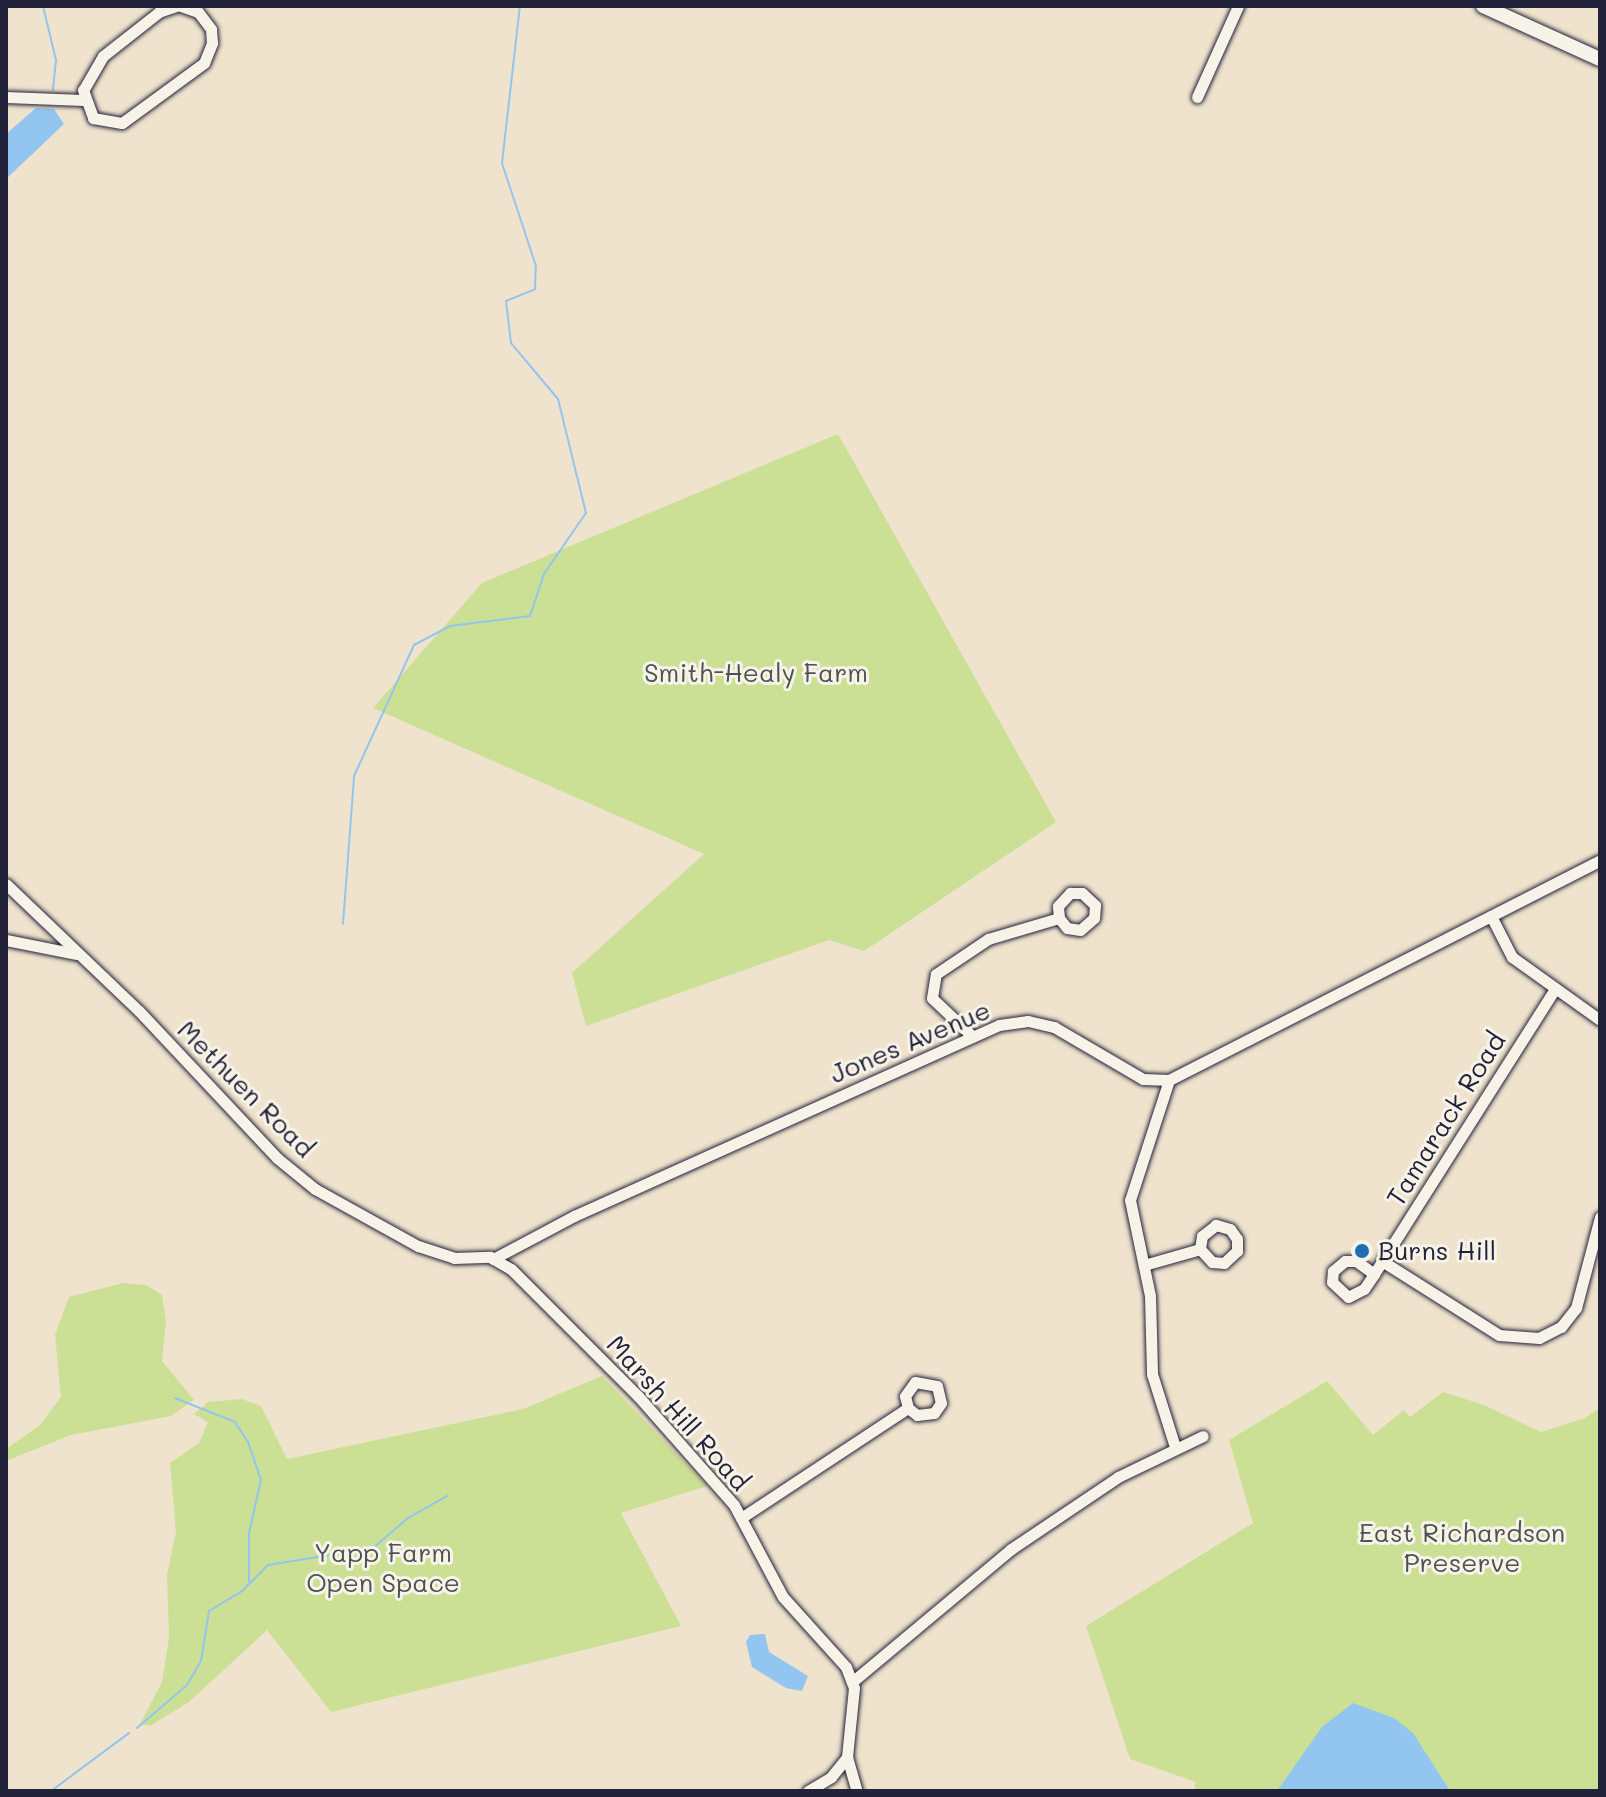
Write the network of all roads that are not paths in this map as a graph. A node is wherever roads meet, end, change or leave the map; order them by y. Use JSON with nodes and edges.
{"nodes":[{"id":1,"x":178,"y":6,"type":"edge"},
{"id":2,"x":1238,"y":6,"type":"edge"},
{"id":3,"x":1483,"y":6,"type":"edge"},
{"id":4,"x":1600,"y":59,"type":"edge"},
{"id":5,"x":6,"y":97,"type":"edge"},
{"id":6,"x":1197,"y":97,"type":"dead end"},
{"id":7,"x":83,"y":100,"type":"junction"},
{"id":8,"x":1600,"y":860,"type":"edge"},
{"id":9,"x":6,"y":884,"type":"edge"},
{"id":10,"x":1491,"y":916,"type":"junction"},
{"id":11,"x":1059,"y":918,"type":"dead end"},
{"id":12,"x":6,"y":940,"type":"edge"},
{"id":13,"x":81,"y":955,"type":"junction"},
{"id":14,"x":1555,"y":989,"type":"junction"},
{"id":15,"x":1600,"y":1020,"type":"edge"},
{"id":16,"x":972,"y":1036,"type":"junction"},
{"id":17,"x":1169,"y":1080,"type":"junction"},
{"id":18,"x":1600,"y":1217,"type":"edge"},
{"id":19,"x":1200,"y":1249,"type":"dead end"},
{"id":20,"x":493,"y":1259,"type":"junction"},
{"id":21,"x":1382,"y":1261,"type":"junction"},
{"id":22,"x":1144,"y":1265,"type":"junction"},
{"id":23,"x":1374,"y":1274,"type":"dead end"},
{"id":24,"x":908,"y":1408,"type":"dead end"},
{"id":25,"x":1203,"y":1436,"type":"dead end"},
{"id":26,"x":1175,"y":1447,"type":"junction"},
{"id":27,"x":741,"y":1518,"type":"junction"},
{"id":28,"x":852,"y":1682,"type":"junction"},
{"id":29,"x":847,"y":1757,"type":"junction"},
{"id":30,"x":808,"y":1791,"type":"edge"},
{"id":31,"x":857,"y":1791,"type":"edge"}],
"edges":[{"from":1,"to":7,"type":"street"},
{"from":1,"to":7,"type":"street"},
{"from":2,"to":6,"type":"street"},
{"from":3,"to":4,"type":"main road"},
{"from":5,"to":7,"type":"street"},
{"from":8,"to":10,"type":"street"},
{"from":9,"to":13,"type":"street","name":"Methuen Road"},
{"from":10,"to":14,"type":"street"},
{"from":10,"to":17,"type":"street"},
{"from":11,"to":16,"type":"street"},
{"from":12,"to":13,"type":"street"},
{"from":13,"to":20,"type":"street","name":"Methuen Road"},
{"from":14,"to":15,"type":"street"},
{"from":14,"to":21,"type":"street","name":"Tamarack Road"},
{"from":16,"to":17,"type":"street","name":"Jones Avenue"},
{"from":16,"to":20,"type":"street","name":"Jones Avenue"},
{"from":17,"to":22,"type":"street"},
{"from":18,"to":21,"type":"street"},
{"from":19,"to":22,"type":"street"},
{"from":20,"to":27,"type":"street","name":"Marsh Hill Road"},
{"from":21,"to":23,"type":"street","name":"Tamarack Road"},
{"from":22,"to":26,"type":"street"},
{"from":24,"to":27,"type":"street"},
{"from":25,"to":26,"type":"street"},
{"from":26,"to":28,"type":"street"},
{"from":27,"to":28,"type":"street","name":"Marsh Hill Road"},
{"from":28,"to":29,"type":"street"},
{"from":29,"to":30,"type":"street"},
{"from":29,"to":31,"type":"street"}]}
